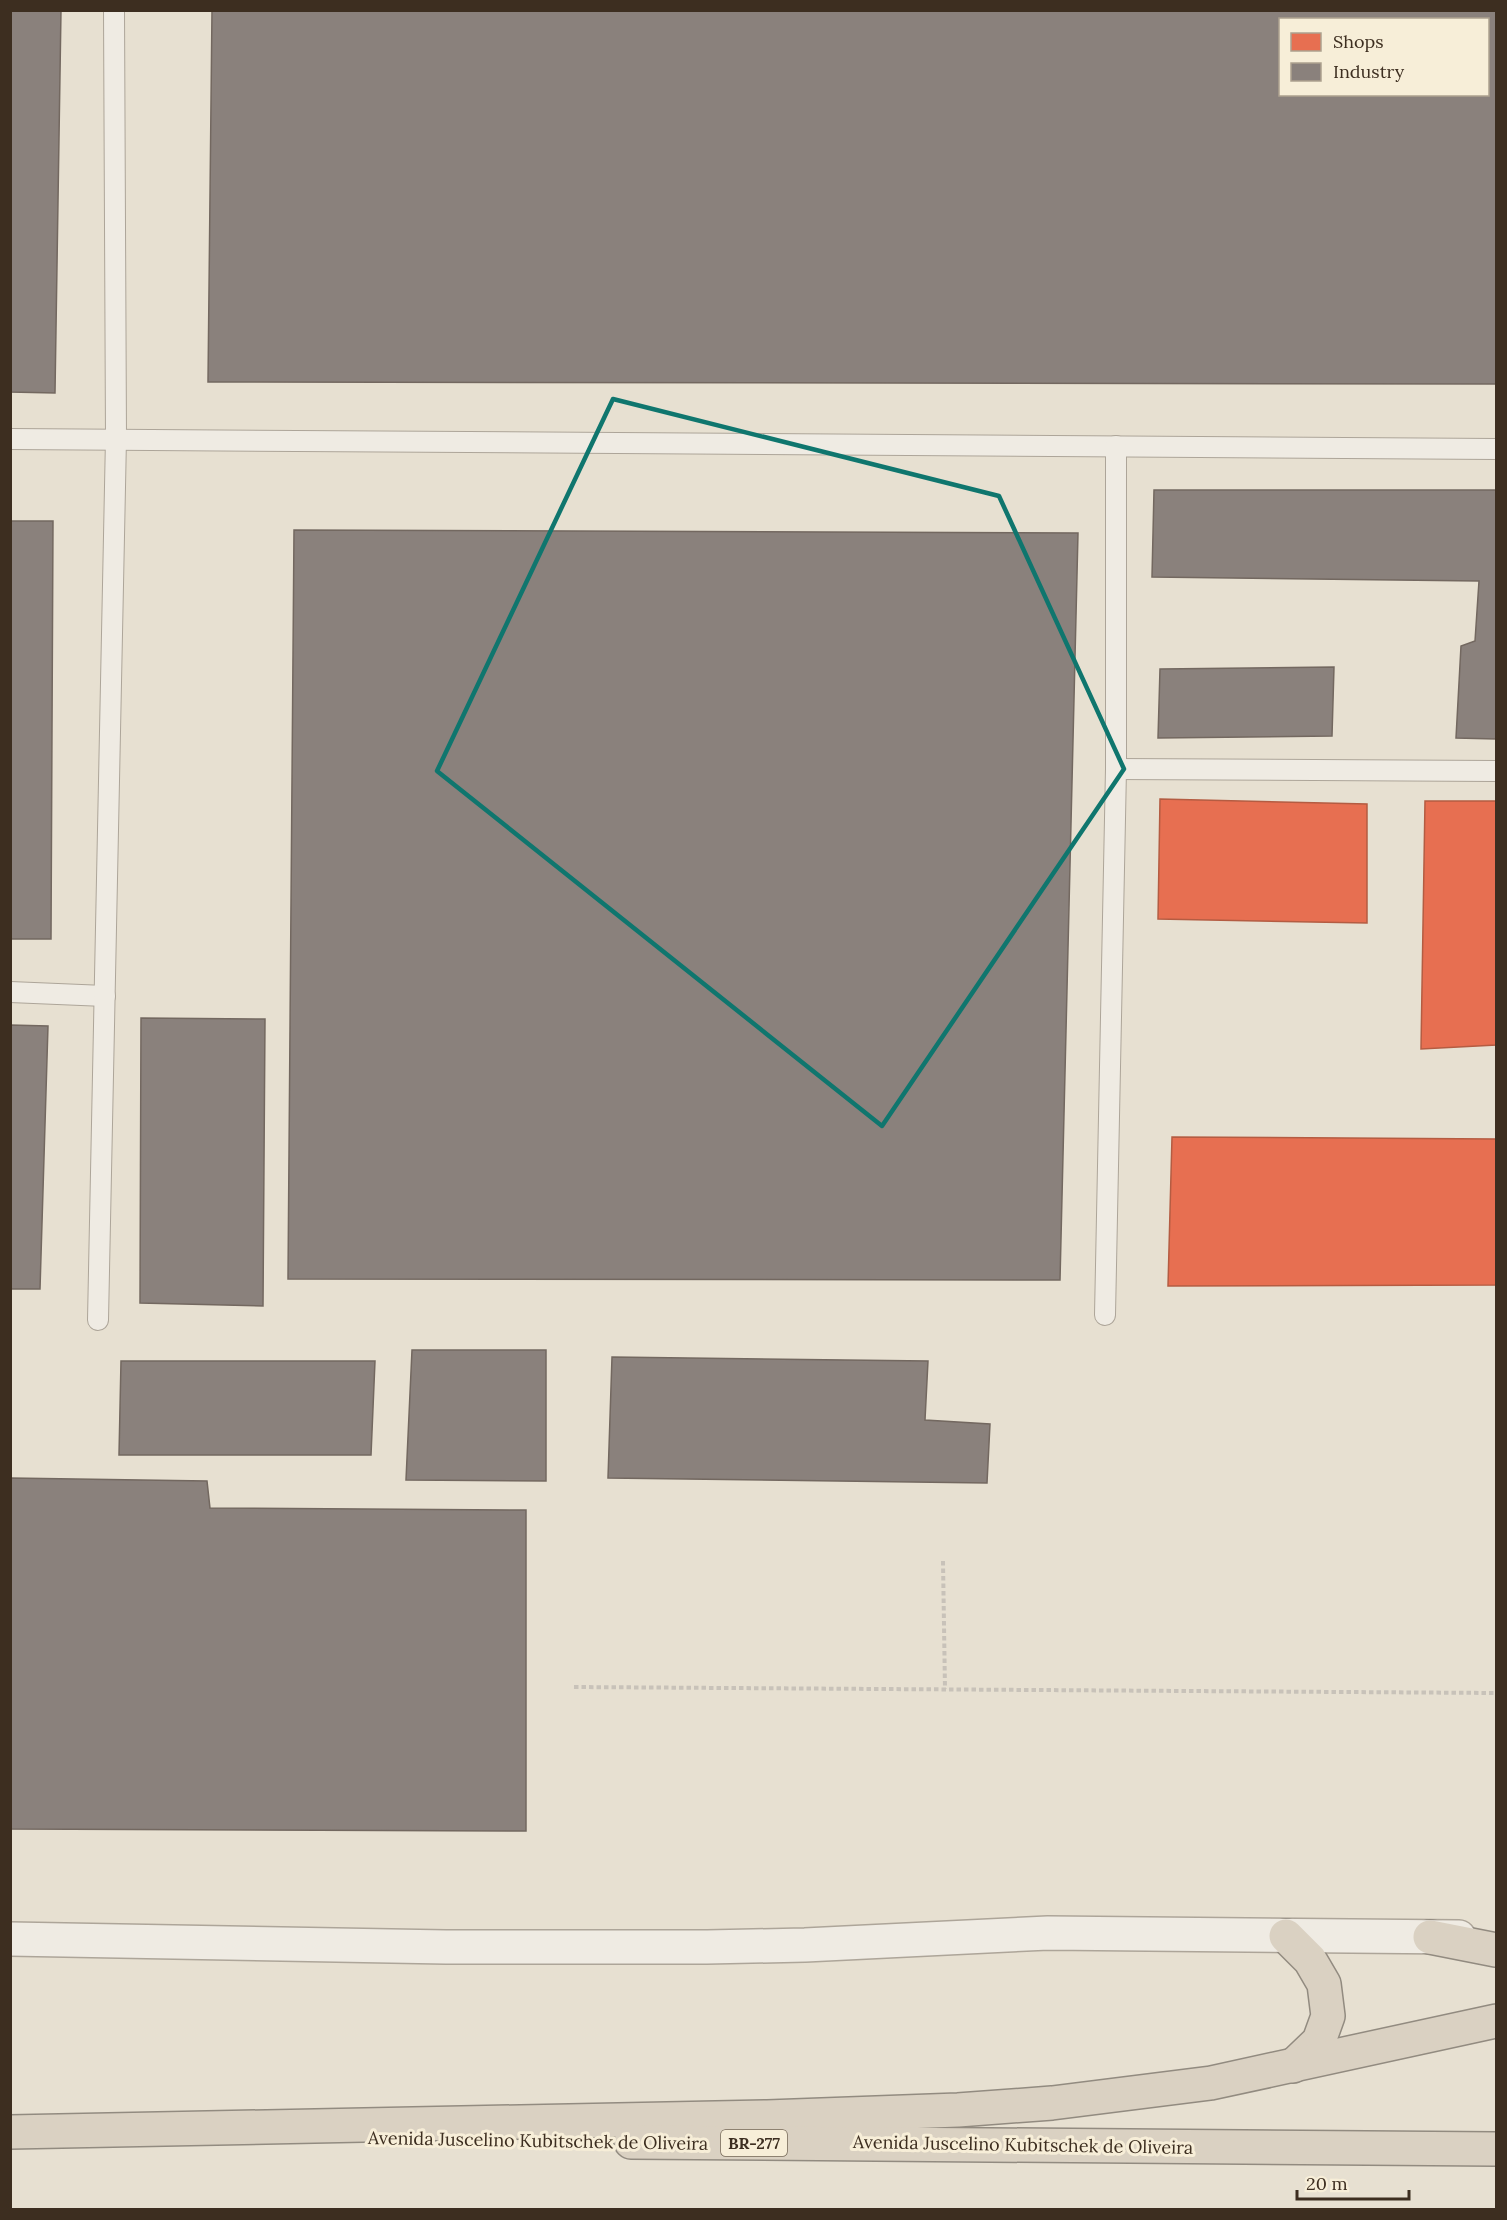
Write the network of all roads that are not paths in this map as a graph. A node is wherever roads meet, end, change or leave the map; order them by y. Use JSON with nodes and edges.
{"nodes":[{"id":1,"x":114,"y":10,"type":"edge"},
{"id":2,"x":116,"y":438,"type":"junction"},
{"id":3,"x":10,"y":439,"type":"edge"},
{"id":4,"x":1116,"y":446,"type":"junction"},
{"id":5,"x":1497,"y":449,"type":"edge"},
{"id":6,"x":1116,"y":769,"type":"junction"},
{"id":7,"x":1497,"y":771,"type":"edge"},
{"id":8,"x":10,"y":992,"type":"edge"},
{"id":9,"x":105,"y":996,"type":"junction"},
{"id":10,"x":1105,"y":1315,"type":"dead end"},
{"id":11,"x":98,"y":1320,"type":"dead end"},
{"id":12,"x":1286,"y":1936,"type":"junction"},
{"id":13,"x":1430,"y":1937,"type":"junction"},
{"id":14,"x":1497,"y":1938,"type":"edge"},
{"id":15,"x":10,"y":1939,"type":"edge"},
{"id":16,"x":1497,"y":1950,"type":"edge"},
{"id":17,"x":1497,"y":2021,"type":"edge"},
{"id":18,"x":1293,"y":2066,"type":"junction"},
{"id":19,"x":10,"y":2134,"type":"edge"},
{"id":20,"x":1497,"y":2149,"type":"edge"}],
"edges":[{"from":1,"to":2,"type":"lane"},
{"from":2,"to":3,"type":"lane"},
{"from":2,"to":4,"type":"lane"},
{"from":2,"to":9,"type":"lane"},
{"from":4,"to":5,"type":"lane"},
{"from":4,"to":6,"type":"lane"},
{"from":6,"to":7,"type":"lane"},
{"from":6,"to":10,"type":"lane"},
{"from":8,"to":9,"type":"lane"},
{"from":9,"to":11,"type":"lane"},
{"from":12,"to":13,"type":"street"},
{"from":12,"to":15,"type":"street"},
{"from":12,"to":18,"type":"highway"},
{"from":13,"to":14,"type":"street"},
{"from":13,"to":16,"type":"highway"},
{"from":17,"to":18,"type":"highway"},
{"from":18,"to":19,"type":"highway"},
{"from":19,"to":20,"type":"highway","name":"Avenida Juscelino Kubitschek de Oliveira","number":"BR-277"}]}
